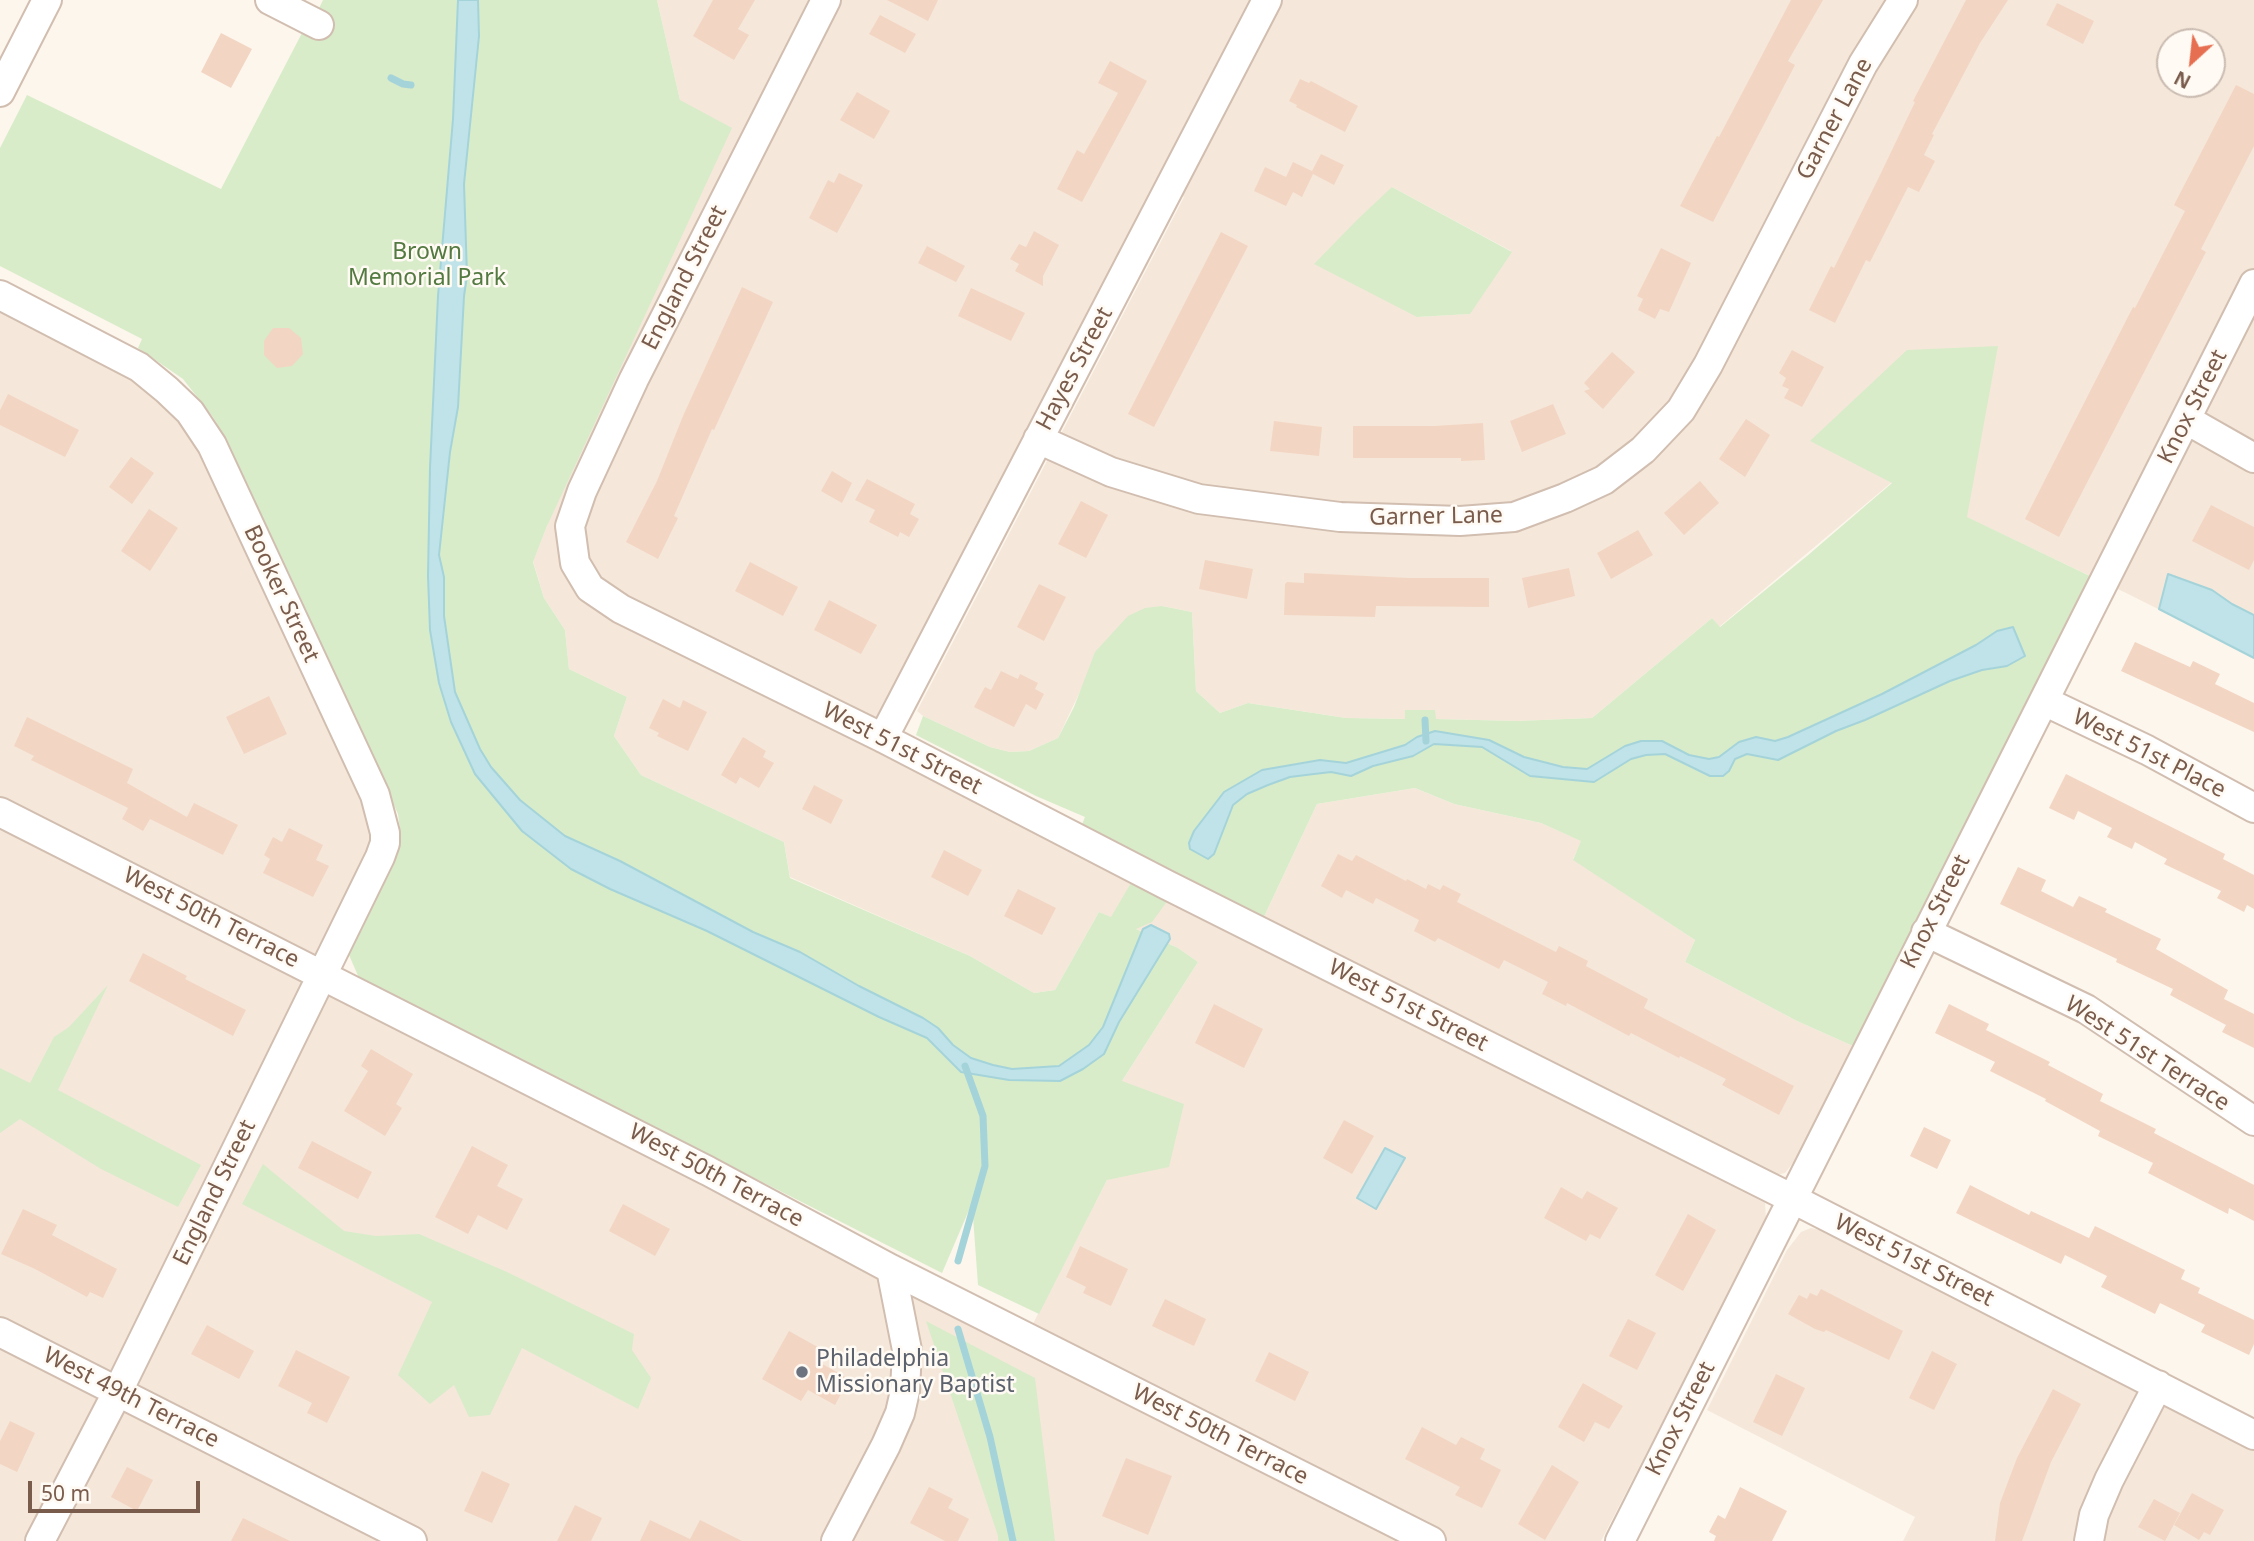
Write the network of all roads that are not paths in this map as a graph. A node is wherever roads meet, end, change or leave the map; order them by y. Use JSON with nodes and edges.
{"nodes":[{"id":1,"x":47,"y":0,"type":"edge"},
{"id":2,"x":270,"y":0,"type":"edge"},
{"id":3,"x":826,"y":0,"type":"edge"},
{"id":4,"x":1267,"y":0,"type":"edge"},
{"id":5,"x":1903,"y":0,"type":"edge"},
{"id":6,"x":319,"y":25,"type":"dead end"},
{"id":7,"x":0,"y":92,"type":"edge"},
{"id":8,"x":2254,"y":284,"type":"edge"},
{"id":9,"x":0,"y":295,"type":"edge"},
{"id":10,"x":2187,"y":420,"type":"junction"},
{"id":11,"x":1038,"y":439,"type":"junction"},
{"id":12,"x":2254,"y":458,"type":"edge"},
{"id":13,"x":575,"y":563,"type":"joint"},
{"id":14,"x":2044,"y":701,"type":"junction"},
{"id":15,"x":883,"y":738,"type":"junction"},
{"id":16,"x":2254,"y":808,"type":"edge"},
{"id":17,"x":0,"y":812,"type":"edge"},
{"id":18,"x":385,"y":843,"type":"joint"},
{"id":19,"x":1926,"y":932,"type":"junction"},
{"id":20,"x":323,"y":974,"type":"junction"},
{"id":21,"x":2254,"y":1121,"type":"edge"},
{"id":22,"x":1791,"y":1198,"type":"junction"},
{"id":23,"x":891,"y":1269,"type":"junction"},
{"id":24,"x":0,"y":1332,"type":"edge"},
{"id":25,"x":2158,"y":1385,"type":"junction"},
{"id":26,"x":118,"y":1391,"type":"junction"},
{"id":27,"x":2254,"y":1435,"type":"edge"},
{"id":28,"x":40,"y":1541,"type":"edge"},
{"id":29,"x":412,"y":1541,"type":"edge"},
{"id":30,"x":836,"y":1541,"type":"edge"},
{"id":31,"x":1431,"y":1541,"type":"edge"},
{"id":32,"x":1620,"y":1541,"type":"edge"},
{"id":33,"x":2089,"y":1541,"type":"edge"}],
"edges":[{"from":1,"to":7,"type":"street"},
{"from":2,"to":6,"type":"street"},
{"from":3,"to":13,"type":"street","name":"England Street"},
{"from":4,"to":11,"type":"street","name":"Hayes Street"},
{"from":5,"to":11,"type":"street","name":"Garner Lane"},
{"from":8,"to":10,"type":"street","name":"Knox Street"},
{"from":9,"to":18,"type":"street","name":"Booker Street"},
{"from":10,"to":12,"type":"street"},
{"from":10,"to":14,"type":"street","name":"Knox Street"},
{"from":11,"to":15,"type":"street","name":"Hayes Street"},
{"from":13,"to":15,"type":"street","name":"West 51st Street"},
{"from":14,"to":16,"type":"street","name":"West 51st Place"},
{"from":14,"to":19,"type":"street","name":"Knox Street"},
{"from":15,"to":22,"type":"street","name":"West 51st Street"},
{"from":17,"to":20,"type":"street","name":"West 50th Terrace"},
{"from":18,"to":20,"type":"street","name":"England Street"},
{"from":19,"to":21,"type":"street","name":"West 51st Terrace"},
{"from":19,"to":22,"type":"street","name":"Knox Street"},
{"from":20,"to":23,"type":"street","name":"West 50th Terrace"},
{"from":20,"to":26,"type":"street","name":"England Street"},
{"from":22,"to":25,"type":"street","name":"West 51st Street"},
{"from":22,"to":32,"type":"street","name":"Knox Street"},
{"from":23,"to":30,"type":"street"},
{"from":23,"to":31,"type":"street","name":"West 50th Terrace"},
{"from":24,"to":26,"type":"street","name":"West 49th Terrace"},
{"from":25,"to":27,"type":"street","name":"West 51st Street"},
{"from":25,"to":33,"type":"street"},
{"from":26,"to":28,"type":"street","name":"England Street"},
{"from":26,"to":29,"type":"street","name":"West 49th Terrace"}]}
